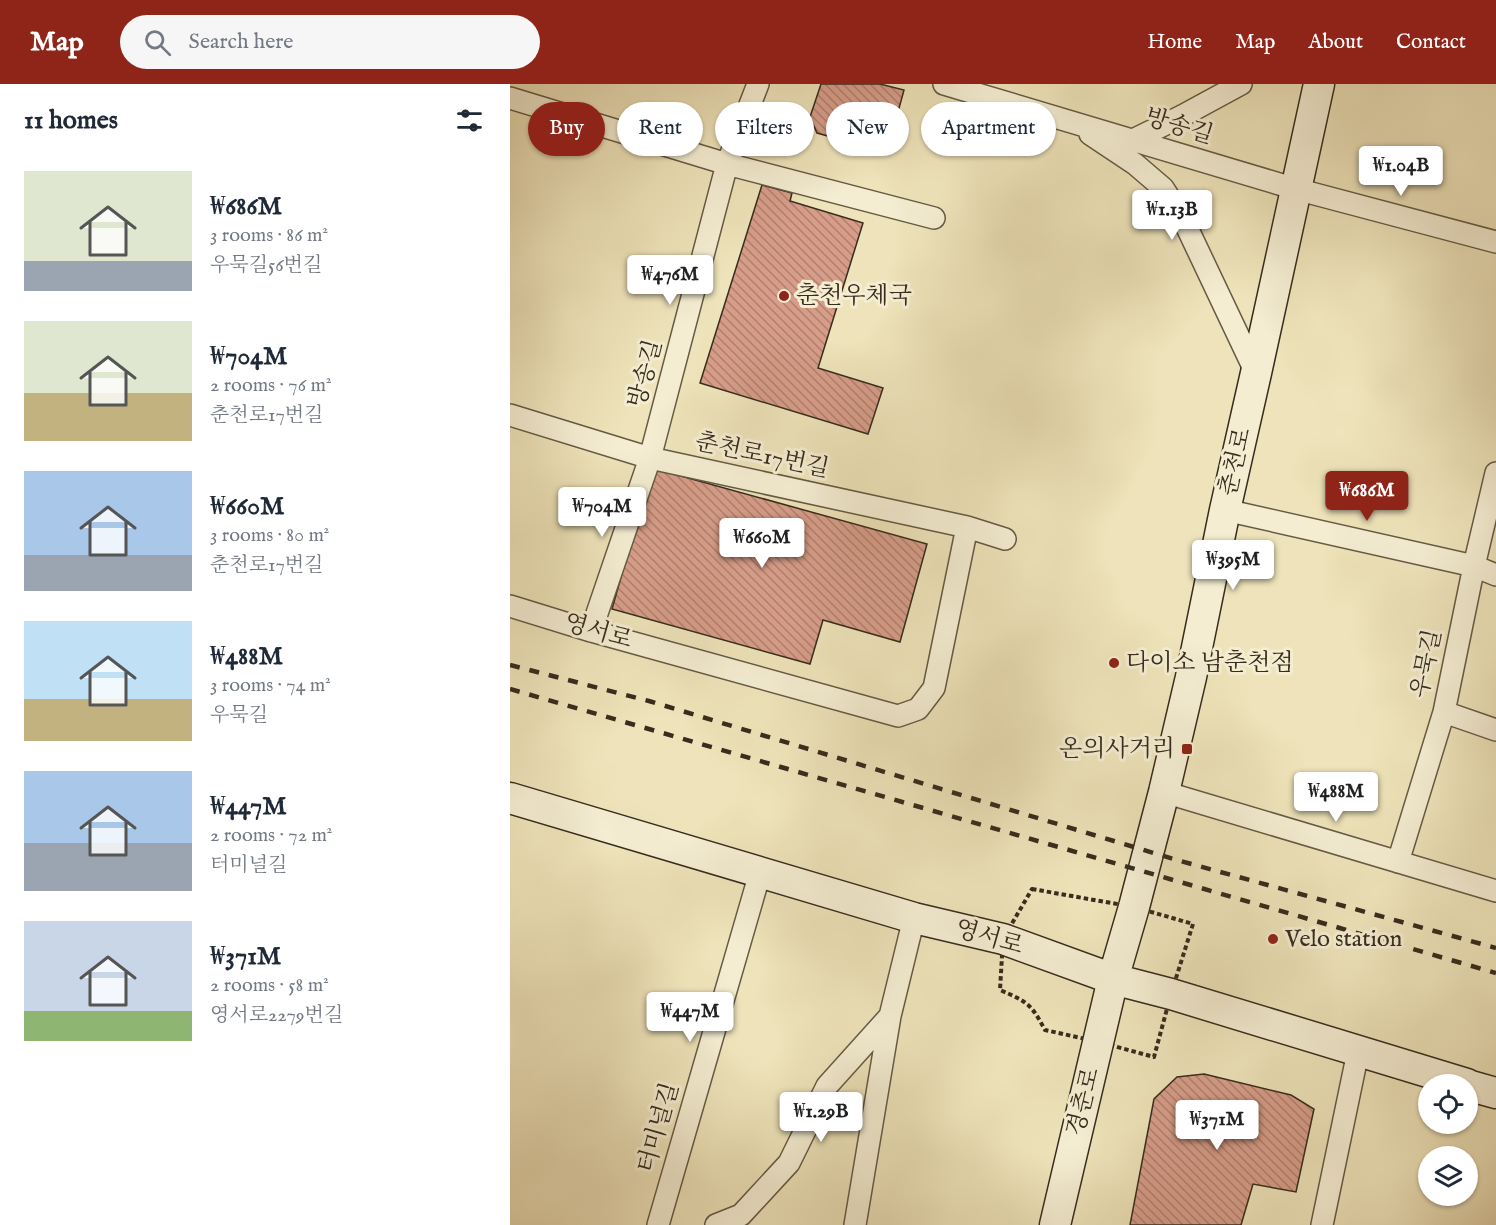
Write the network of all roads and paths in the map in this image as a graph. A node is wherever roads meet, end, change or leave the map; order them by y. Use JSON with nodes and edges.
{"nodes":[{"id":1,"x":758,"y":84,"type":"edge"},
{"id":2,"x":944,"y":84,"type":"edge"},
{"id":3,"x":1241,"y":84,"type":"edge"},
{"id":4,"x":1318,"y":84,"type":"edge"},
{"id":5,"x":510,"y":98,"type":"edge"},
{"id":6,"x":1071,"y":122,"type":"junction"},
{"id":7,"x":1133,"y":140,"type":"junction"},
{"id":8,"x":727,"y":164,"type":"junction"},
{"id":9,"x":1296,"y":189,"type":"junction"},
{"id":10,"x":934,"y":218,"type":"dead end"},
{"id":11,"x":1496,"y":242,"type":"edge"},
{"id":12,"x":1256,"y":373,"type":"junction"},
{"id":13,"x":510,"y":415,"type":"edge"},
{"id":14,"x":650,"y":458,"type":"junction"},
{"id":15,"x":1496,"y":473,"type":"edge"},
{"id":16,"x":1225,"y":510,"type":"junction"},
{"id":17,"x":967,"y":527,"type":"junction"},
{"id":18,"x":1005,"y":539,"type":"dead end"},
{"id":19,"x":1474,"y":566,"type":"junction"},
{"id":20,"x":1496,"y":575,"type":"edge"},
{"id":21,"x":510,"y":606,"type":"edge"},
{"id":22,"x":591,"y":630,"type":"junction"},
{"id":23,"x":1444,"y":712,"type":"junction"},
{"id":24,"x":1496,"y":730,"type":"edge"},
{"id":25,"x":1164,"y":792,"type":"junction"},
{"id":26,"x":510,"y":798,"type":"edge"},
{"id":27,"x":1398,"y":862,"type":"junction"},
{"id":28,"x":760,"y":873,"type":"junction"},
{"id":29,"x":1496,"y":891,"type":"edge"},
{"id":30,"x":914,"y":918,"type":"junction"},
{"id":31,"x":1113,"y":979,"type":"junction"},
{"id":32,"x":890,"y":1016,"type":"junction"},
{"id":33,"x":1358,"y":1052,"type":"junction"},
{"id":34,"x":1431,"y":1074,"type":"edge"},
{"id":35,"x":1478,"y":1088,"type":"edge"},
{"id":36,"x":1496,"y":1093,"type":"edge"},
{"id":37,"x":658,"y":1225,"type":"edge"},
{"id":38,"x":716,"y":1225,"type":"edge"},
{"id":39,"x":855,"y":1225,"type":"edge"},
{"id":40,"x":1055,"y":1225,"type":"edge"},
{"id":41,"x":1322,"y":1225,"type":"edge"}],
"edges":[{"from":1,"to":8,"type":"street","name":"방송길"},
{"from":2,"to":6,"type":"street","name":"방송길"},
{"from":3,"to":7,"type":"street"},
{"from":4,"to":9,"type":"street","name":"춘천로"},
{"from":5,"to":8,"type":"street"},
{"from":6,"to":7,"type":"street","name":"방송길"},
{"from":6,"to":12,"type":"street"},
{"from":7,"to":9,"type":"street","name":"방송길"},
{"from":8,"to":10,"type":"street"},
{"from":8,"to":14,"type":"street","name":"방송길"},
{"from":9,"to":11,"type":"street","name":"방송길"},
{"from":9,"to":12,"type":"street","name":"춘천로"},
{"from":12,"to":16,"type":"street","name":"춘천로"},
{"from":13,"to":14,"type":"street","name":"춘천로17번길"},
{"from":14,"to":17,"type":"street","name":"춘천로17번길"},
{"from":14,"to":22,"type":"street","name":"방송길"},
{"from":15,"to":19,"type":"street","name":"우묵길"},
{"from":16,"to":19,"type":"street"},
{"from":16,"to":25,"type":"street","name":"춘천로"},
{"from":17,"to":18,"type":"street","name":"춘천로17번길"},
{"from":17,"to":22,"type":"street","name":"영서로"},
{"from":19,"to":20,"type":"street"},
{"from":19,"to":23,"type":"street","name":"우묵길"},
{"from":21,"to":22,"type":"street","name":"영서로"},
{"from":23,"to":24,"type":"street"},
{"from":23,"to":27,"type":"street","name":"우묵길"},
{"from":25,"to":27,"type":"street"},
{"from":25,"to":31,"type":"street","name":"춘천로"},
{"from":26,"to":28,"type":"street","name":"영서로"},
{"from":27,"to":29,"type":"street"},
{"from":28,"to":30,"type":"street","name":"영서로"},
{"from":28,"to":37,"type":"street","name":"터미널길"},
{"from":30,"to":31,"type":"street","name":"영서로"},
{"from":30,"to":32,"type":"street"},
{"from":31,"to":33,"type":"street","name":"영서로"},
{"from":31,"to":40,"type":"street","name":"경춘로"},
{"from":32,"to":38,"type":"street"},
{"from":32,"to":39,"type":"street"},
{"from":33,"to":34,"type":"street","name":"영서로"},
{"from":33,"to":41,"type":"street"},
{"from":35,"to":36,"type":"street","name":"영서로"}]}
